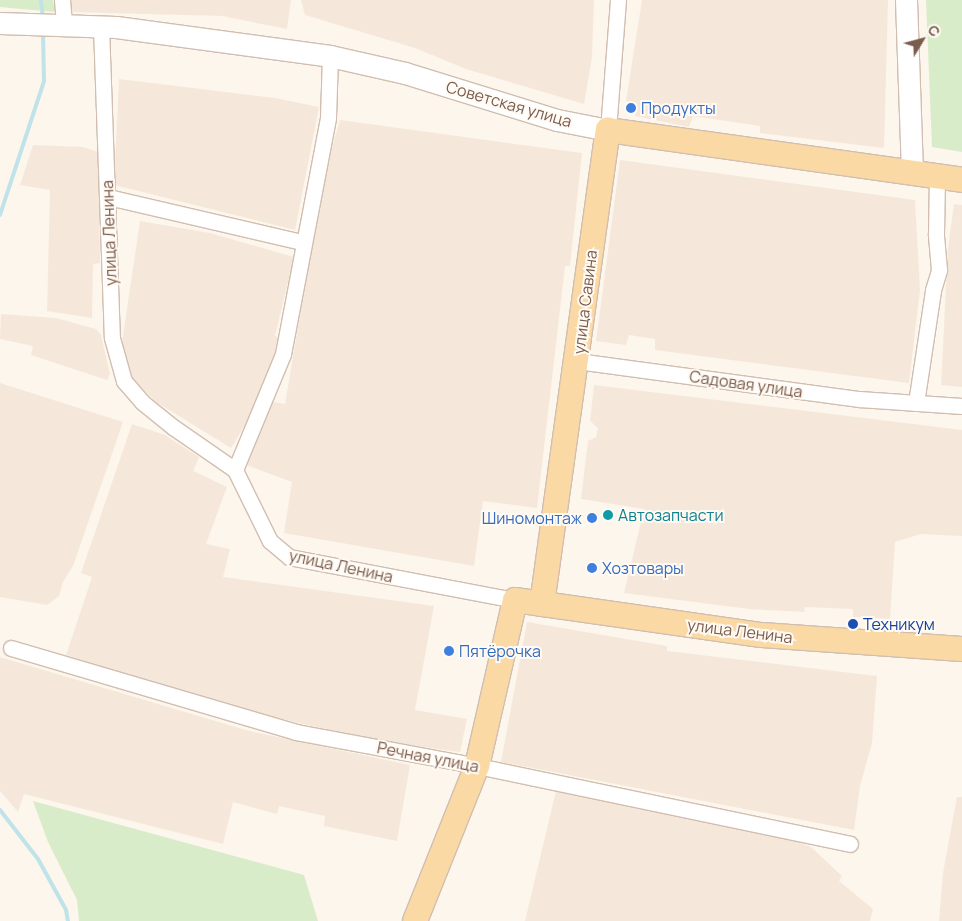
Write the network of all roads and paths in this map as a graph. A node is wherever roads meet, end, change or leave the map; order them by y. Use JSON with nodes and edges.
{"nodes":[{"id":1,"x":62,"y":0,"type":"edge"},
{"id":2,"x":618,"y":0,"type":"edge"},
{"id":3,"x":906,"y":0,"type":"edge"},
{"id":4,"x":0,"y":23,"type":"edge"},
{"id":5,"x":61,"y":24,"type":"junction"},
{"id":6,"x":101,"y":26,"type":"junction"},
{"id":7,"x":330,"y":56,"type":"junction"},
{"id":8,"x":608,"y":130,"type":"junction"},
{"id":9,"x":912,"y":172,"type":"junction"},
{"id":10,"x":937,"y":176,"type":"junction"},
{"id":11,"x":962,"y":180,"type":"edge"},
{"id":12,"x":108,"y":198,"type":"junction"},
{"id":13,"x":302,"y":242,"type":"junction"},
{"id":14,"x":577,"y":361,"type":"junction"},
{"id":15,"x":916,"y":403,"type":"junction"},
{"id":16,"x":962,"y":406,"type":"edge"},
{"id":17,"x":235,"y":470,"type":"junction"},
{"id":18,"x":515,"y":600,"type":"junction"},
{"id":19,"x":542,"y":604,"type":"junction"},
{"id":20,"x":11,"y":648,"type":"dead end"},
{"id":21,"x":962,"y":649,"type":"edge"},
{"id":22,"x":477,"y":766,"type":"junction"},
{"id":23,"x":850,"y":844,"type":"dead end"},
{"id":24,"x":415,"y":921,"type":"edge"}],
"edges":[{"from":1,"to":5,"type":"street"},
{"from":2,"to":8,"type":"street","name":"улица Савина"},
{"from":3,"to":9,"type":"street"},
{"from":4,"to":5,"type":"street","name":"Советская улица"},
{"from":5,"to":6,"type":"street","name":"Советская улица"},
{"from":6,"to":7,"type":"street","name":"Советская улица"},
{"from":6,"to":12,"type":"street","name":"улица Ленина"},
{"from":7,"to":8,"type":"street","name":"Советская улица"},
{"from":7,"to":13,"type":"street"},
{"from":8,"to":9,"type":"main road","name":"Советская улица"},
{"from":8,"to":14,"type":"main road","name":"улица Савина"},
{"from":9,"to":10,"type":"main road","name":"Советская улица"},
{"from":10,"to":11,"type":"main road","name":"Советская улица"},
{"from":10,"to":15,"type":"street"},
{"from":12,"to":13,"type":"street"},
{"from":12,"to":17,"type":"street","name":"улица Ленина"},
{"from":13,"to":17,"type":"street"},
{"from":14,"to":15,"type":"street","name":"Садовая улица"},
{"from":14,"to":19,"type":"main road","name":"улица Савина"},
{"from":15,"to":16,"type":"street","name":"Садовая улица"},
{"from":17,"to":18,"type":"street","name":"улица Ленина"},
{"from":18,"to":19,"type":"main road","name":"улица Ленина"},
{"from":18,"to":22,"type":"main road"},
{"from":19,"to":21,"type":"main road","name":"улица Ленина"},
{"from":20,"to":22,"type":"street","name":"Речная улица"},
{"from":22,"to":23,"type":"street","name":"Речная улица"},
{"from":22,"to":24,"type":"main road"}]}
